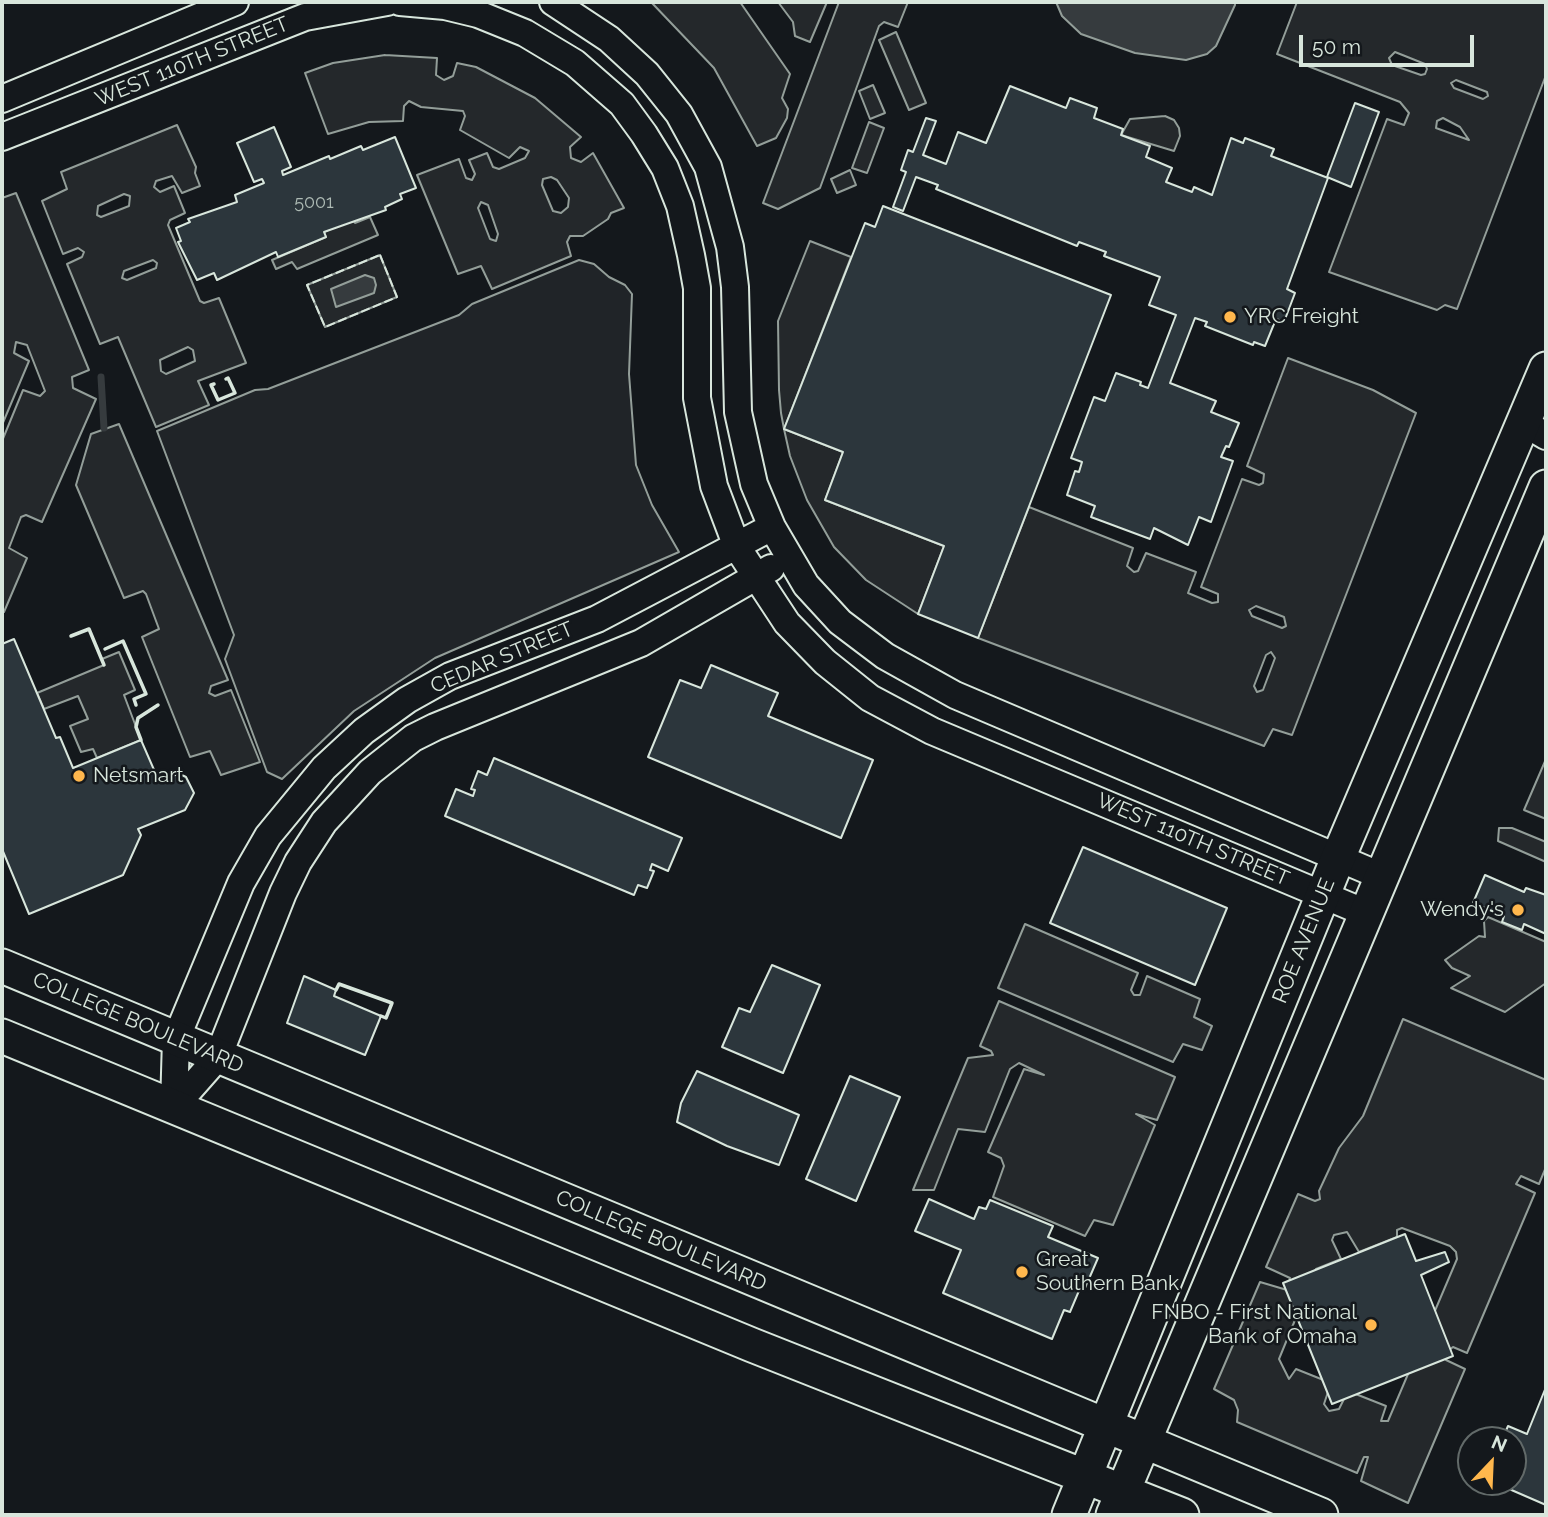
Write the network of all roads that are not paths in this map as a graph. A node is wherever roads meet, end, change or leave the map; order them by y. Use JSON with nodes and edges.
{"nodes":[{"id":1,"x":235,"y":2,"type":"edge"},
{"id":2,"x":387,"y":2,"type":"edge"},
{"id":3,"x":400,"y":2,"type":"edge"},
{"id":4,"x":553,"y":2,"type":"edge"},
{"id":5,"x":2,"y":99,"type":"edge"},
{"id":6,"x":2,"y":137,"type":"edge"},
{"id":7,"x":1544,"y":379,"type":"edge"},
{"id":8,"x":1535,"y":429,"type":"edge"},
{"id":9,"x":1546,"y":488,"type":"edge"},
{"id":10,"x":772,"y":527,"type":"junction"},
{"id":11,"x":737,"y":547,"type":"junction"},
{"id":12,"x":789,"y":556,"type":"junction"},
{"id":13,"x":757,"y":577,"type":"junction"},
{"id":14,"x":1074,"y":745,"type":"junction"},
{"id":15,"x":1058,"y":784,"type":"junction"},
{"id":16,"x":268,"y":836,"type":"junction"},
{"id":17,"x":1338,"y":858,"type":"junction"},
{"id":18,"x":298,"y":862,"type":"junction"},
{"id":19,"x":1381,"y":876,"type":"junction"},
{"id":20,"x":1324,"y":894,"type":"junction"},
{"id":21,"x":1366,"y":913,"type":"junction"},
{"id":22,"x":2,"y":965,"type":"edge"},
{"id":23,"x":2,"y":1036,"type":"edge"},
{"id":24,"x":176,"y":1039,"type":"junction"},
{"id":25,"x":218,"y":1057,"type":"junction"},
{"id":26,"x":1251,"y":1070,"type":"junction"},
{"id":27,"x":174,"y":1107,"type":"junction"},
{"id":28,"x":1225,"y":1134,"type":"junction"},
{"id":29,"x":1268,"y":1151,"type":"junction"},
{"id":30,"x":1239,"y":1221,"type":"junction"},
{"id":31,"x":1107,"y":1427,"type":"junction"},
{"id":32,"x":1145,"y":1443,"type":"junction"},
{"id":33,"x":1084,"y":1478,"type":"junction"},
{"id":34,"x":1118,"y":1504,"type":"edge"},
{"id":35,"x":1069,"y":1515,"type":"edge"},
{"id":36,"x":1182,"y":1515,"type":"edge"},
{"id":37,"x":1321,"y":1515,"type":"edge"}],
"edges":[{"from":1,"to":5,"type":"street","name":"WEST 110TH STREET"},
{"from":2,"to":6,"type":"street","name":"WEST 110TH STREET"},
{"from":3,"to":11,"type":"street","name":"WEST 110TH STREET"},
{"from":4,"to":10,"type":"street","name":"WEST 110TH STREET"},
{"from":7,"to":8,"type":"main road","name":"ROE AVENUE"},
{"from":8,"to":17,"type":"main road","name":"ROE AVENUE"},
{"from":9,"to":19,"type":"main road"},
{"from":10,"to":11,"type":"street","name":"CEDAR STREET"},
{"from":10,"to":12,"type":"street","name":"WEST 110TH STREET"},
{"from":11,"to":13,"type":"street","name":"WEST 110TH STREET"},
{"from":11,"to":16,"type":"street","name":"CEDAR STREET"},
{"from":12,"to":13,"type":"street","name":"CEDAR STREET"},
{"from":12,"to":14,"type":"street","name":"WEST 110TH STREET"},
{"from":13,"to":15,"type":"street","name":"WEST 110TH STREET"},
{"from":13,"to":18,"type":"street","name":"CEDAR STREET"},
{"from":14,"to":15,"type":"street"},
{"from":14,"to":17,"type":"street","name":"WEST 110TH STREET"},
{"from":15,"to":20,"type":"street","name":"WEST 110TH STREET"},
{"from":16,"to":18,"type":"street"},
{"from":16,"to":24,"type":"street","name":"CEDAR STREET"},
{"from":17,"to":19,"type":"street","name":"WEST 110TH STREET"},
{"from":17,"to":20,"type":"main road","name":"ROE AVENUE"},
{"from":18,"to":25,"type":"street","name":"CEDAR STREET"},
{"from":19,"to":21,"type":"main road"},
{"from":20,"to":21,"type":"street","name":"WEST 110TH STREET"},
{"from":20,"to":26,"type":"main road","name":"ROE AVENUE"},
{"from":21,"to":29,"type":"main road"},
{"from":22,"to":24,"type":"main road","name":"COLLEGE BOULEVARD"},
{"from":23,"to":27,"type":"main road"},
{"from":24,"to":25,"type":"main road","name":"COLLEGE BOULEVARD"},
{"from":24,"to":27,"type":"street","name":"CEDAR STREET"},
{"from":25,"to":27,"type":"street","name":"CEDAR STREET"},
{"from":25,"to":31,"type":"main road","name":"COLLEGE BOULEVARD"},
{"from":26,"to":28,"type":"main road","name":"ROE AVENUE"},
{"from":26,"to":29,"type":"main road"},
{"from":27,"to":33,"type":"main road"},
{"from":28,"to":30,"type":"main road"},
{"from":28,"to":31,"type":"main road","name":"ROE AVENUE"},
{"from":29,"to":30,"type":"main road"},
{"from":30,"to":32,"type":"main road"},
{"from":31,"to":32,"type":"main road","name":"COLLEGE BOULEVARD"},
{"from":31,"to":33,"type":"main road","name":"ROE AVENUE"},
{"from":32,"to":34,"type":"main road"},
{"from":32,"to":37,"type":"main road","name":"COLLEGE BOULEVARD"},
{"from":33,"to":34,"type":"main road"},
{"from":33,"to":35,"type":"main road","name":"ROE AVENUE"},
{"from":34,"to":36,"type":"main road"}]}
